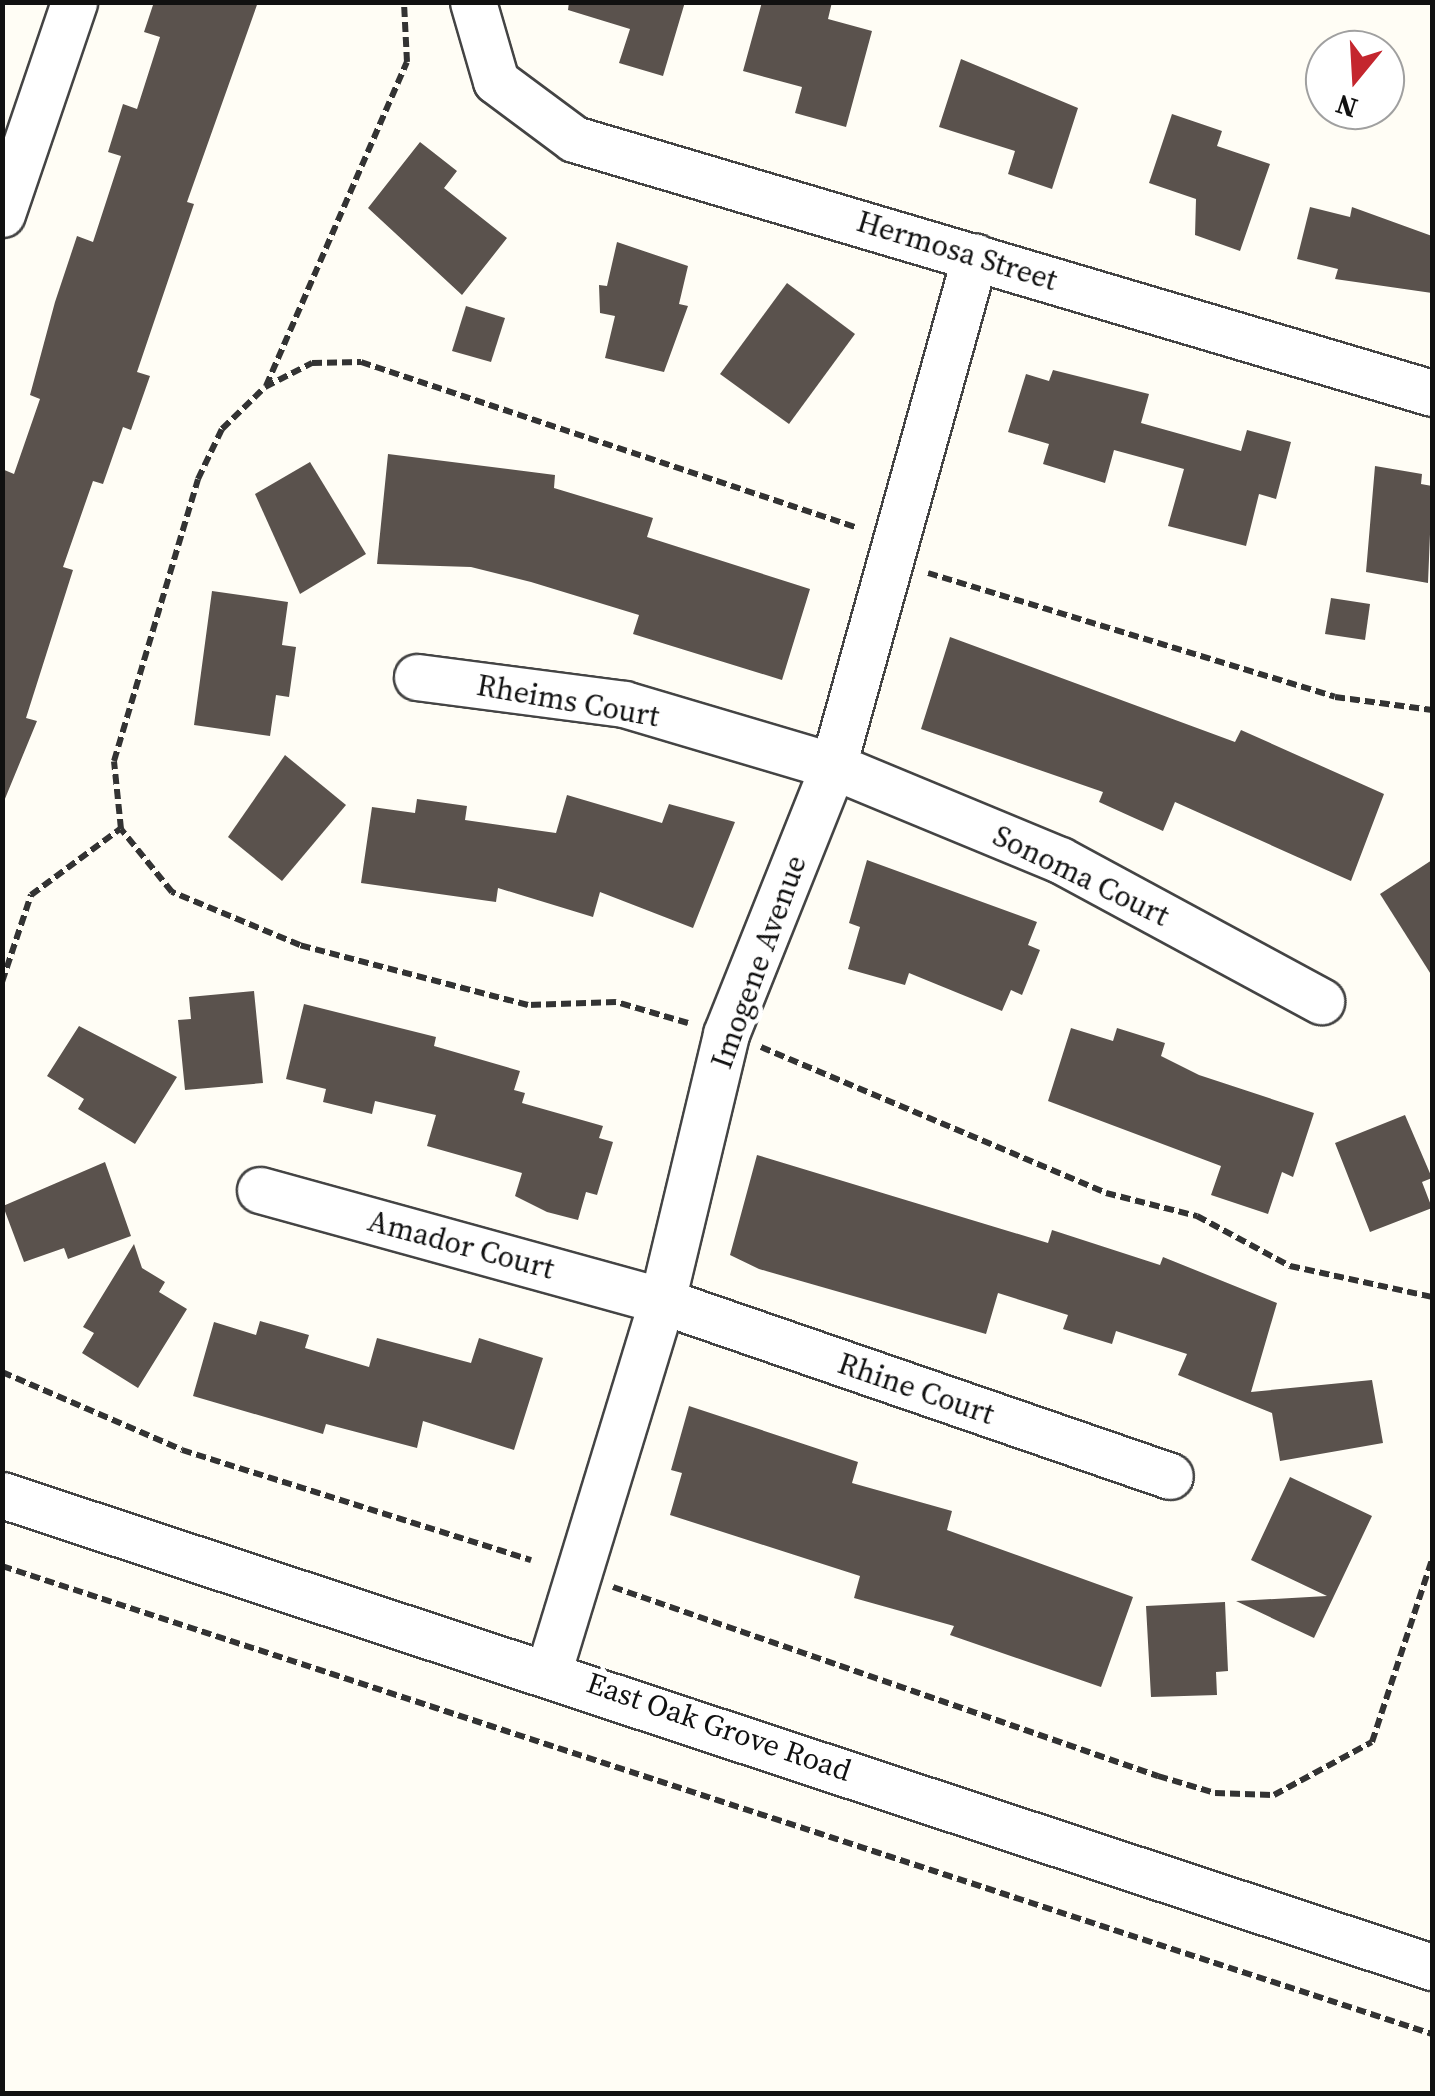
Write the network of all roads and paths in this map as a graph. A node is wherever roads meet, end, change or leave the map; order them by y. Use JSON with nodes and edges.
{"nodes":[{"id":1,"x":404,"y":2,"type":"edge"},
{"id":2,"x":473,"y":2,"type":"edge"},
{"id":3,"x":64,"y":5,"type":"edge"},
{"id":4,"x":2,"y":214,"type":"edge"},
{"id":5,"x":975,"y":256,"type":"junction"},
{"id":6,"x":265,"y":387,"type":"junction"},
{"id":7,"x":1432,"y":392,"type":"edge"},
{"id":8,"x":894,"y":552,"type":"junction"},
{"id":9,"x":416,"y":677,"type":"dead end"},
{"id":10,"x":1432,"y":710,"type":"edge"},
{"id":11,"x":834,"y":766,"type":"junction"},
{"id":12,"x":121,"y":829,"type":"junction"},
{"id":13,"x":2,"y":982,"type":"edge"},
{"id":14,"x":1321,"y":1001,"type":"dead end"},
{"id":15,"x":726,"y":1034,"type":"junction"},
{"id":16,"x":260,"y":1190,"type":"dead end"},
{"id":17,"x":1432,"y":1297,"type":"edge"},
{"id":18,"x":662,"y":1301,"type":"junction"},
{"id":19,"x":2,"y":1372,"type":"edge"},
{"id":20,"x":1170,"y":1476,"type":"dead end"},
{"id":21,"x":2,"y":1494,"type":"edge"},
{"id":22,"x":1432,"y":1559,"type":"edge"},
{"id":23,"x":531,"y":1560,"type":"dead end"},
{"id":24,"x":2,"y":1566,"type":"edge"},
{"id":25,"x":608,"y":1585,"type":"dead end"},
{"id":26,"x":549,"y":1670,"type":"junction"},
{"id":27,"x":1432,"y":1967,"type":"edge"},
{"id":28,"x":1432,"y":2034,"type":"edge"}],
"edges":[{"from":1,"to":6,"type":"path"},
{"from":2,"to":5,"type":"street","name":"Hermosa Street"},
{"from":3,"to":4,"type":"street"},
{"from":5,"to":7,"type":"street","name":"Hermosa Street"},
{"from":5,"to":8,"type":"street","name":"Imogene Avenue"},
{"from":6,"to":8,"type":"path"},
{"from":6,"to":12,"type":"path"},
{"from":8,"to":10,"type":"path"},
{"from":8,"to":11,"type":"street","name":"Imogene Avenue"},
{"from":9,"to":11,"type":"street","name":"Rheims Court"},
{"from":11,"to":14,"type":"street","name":"Sonoma Court"},
{"from":11,"to":15,"type":"street","name":"Imogene Avenue"},
{"from":12,"to":13,"type":"path"},
{"from":12,"to":15,"type":"path"},
{"from":15,"to":17,"type":"path"},
{"from":15,"to":18,"type":"street","name":"Imogene Avenue"},
{"from":16,"to":18,"type":"street","name":"Amador Court"},
{"from":18,"to":20,"type":"street","name":"Rhine Court"},
{"from":18,"to":26,"type":"street","name":"Imogene Avenue"},
{"from":19,"to":23,"type":"path"},
{"from":21,"to":26,"type":"street","name":"East Oak Grove Road"},
{"from":22,"to":25,"type":"path"},
{"from":24,"to":28,"type":"path"},
{"from":26,"to":27,"type":"street","name":"East Oak Grove Road"}]}
